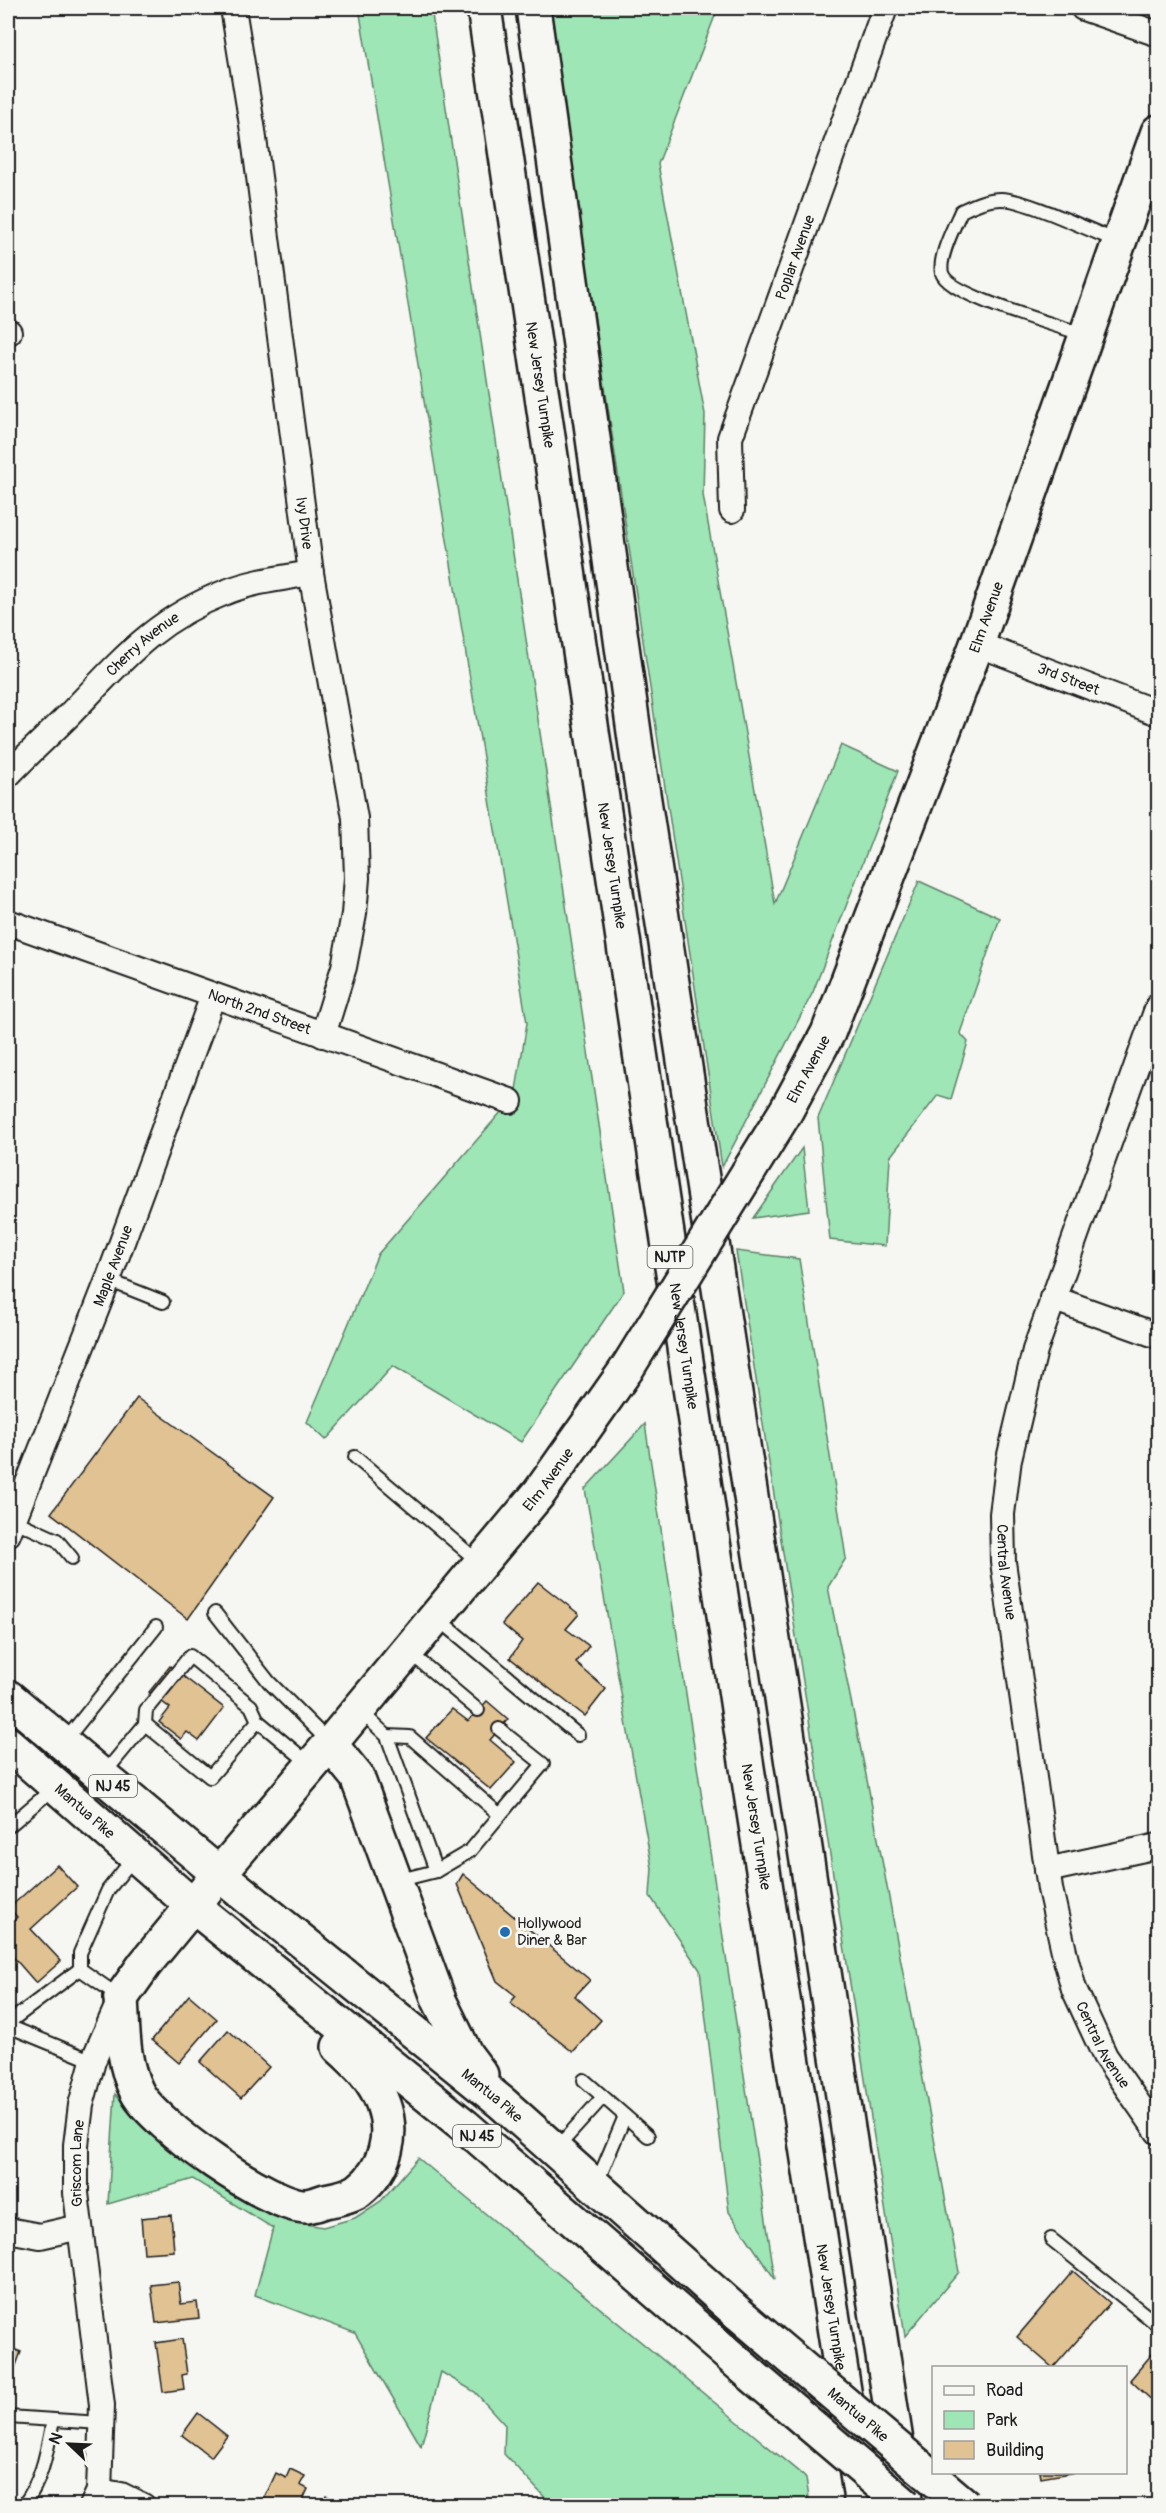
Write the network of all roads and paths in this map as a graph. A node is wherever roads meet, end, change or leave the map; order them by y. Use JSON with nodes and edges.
{"nodes":[{"id":1,"x":233,"y":8,"type":"edge"},
{"id":2,"x":484,"y":8,"type":"edge"},
{"id":3,"x":533,"y":8,"type":"edge"},
{"id":4,"x":885,"y":8,"type":"edge"},
{"id":5,"x":1083,"y":8,"type":"edge"},
{"id":6,"x":1158,"y":34,"type":"edge"},
{"id":7,"x":1158,"y":132,"type":"edge"},
{"id":8,"x":1119,"y":242,"type":"junction"},
{"id":9,"x":1086,"y":335,"type":"junction"},
{"id":10,"x":732,"y":510,"type":"dead end"},
{"id":11,"x":311,"y":573,"type":"junction"},
{"id":12,"x":977,"y":644,"type":"junction"},
{"id":13,"x":1158,"y":712,"type":"edge"},
{"id":14,"x":8,"y":774,"type":"edge"},
{"id":15,"x":8,"y":922,"type":"edge"},
{"id":16,"x":213,"y":996,"type":"junction"},
{"id":17,"x":1158,"y":1006,"type":"edge"},
{"id":18,"x":323,"y":1035,"type":"junction"},
{"id":19,"x":510,"y":1101,"type":"dead end"},
{"id":20,"x":108,"y":1280,"type":"junction"},
{"id":21,"x":1052,"y":1298,"type":"junction"},
{"id":22,"x":163,"y":1302,"type":"dead end"},
{"id":23,"x":1158,"y":1336,"type":"edge"},
{"id":24,"x":356,"y":1457,"type":"dead end"},
{"id":25,"x":10,"y":1527,"type":"edge"},
{"id":26,"x":72,"y":1558,"type":"dead end"},
{"id":27,"x":481,"y":1564,"type":"junction"},
{"id":28,"x":215,"y":1613,"type":"dead end"},
{"id":29,"x":436,"y":1617,"type":"junction"},
{"id":30,"x":156,"y":1628,"type":"dead end"},
{"id":31,"x":408,"y":1651,"type":"junction"},
{"id":32,"x":8,"y":1697,"type":"edge"},
{"id":33,"x":359,"y":1710,"type":"junction"},
{"id":34,"x":478,"y":1710,"type":"dead end"},
{"id":35,"x":258,"y":1721,"type":"junction"},
{"id":36,"x":145,"y":1724,"type":"junction"},
{"id":37,"x":500,"y":1729,"type":"dead end"},
{"id":38,"x":578,"y":1735,"type":"dead end"},
{"id":39,"x":387,"y":1736,"type":"junction"},
{"id":40,"x":63,"y":1743,"type":"junction"},
{"id":41,"x":8,"y":1744,"type":"edge"},
{"id":42,"x":321,"y":1755,"type":"junction"},
{"id":43,"x":101,"y":1776,"type":"junction"},
{"id":44,"x":56,"y":1786,"type":"junction"},
{"id":45,"x":500,"y":1815,"type":"junction"},
{"id":46,"x":8,"y":1827,"type":"edge"},
{"id":47,"x":1158,"y":1846,"type":"edge"},
{"id":48,"x":135,"y":1856,"type":"junction"},
{"id":49,"x":1047,"y":1870,"type":"junction"},
{"id":50,"x":436,"y":1871,"type":"junction"},
{"id":51,"x":219,"y":1874,"type":"junction"},
{"id":52,"x":395,"y":1881,"type":"junction"},
{"id":53,"x":204,"y":1915,"type":"junction"},
{"id":54,"x":80,"y":1969,"type":"junction"},
{"id":55,"x":121,"y":1998,"type":"junction"},
{"id":56,"x":8,"y":2025,"type":"edge"},
{"id":57,"x":93,"y":2061,"type":"junction"},
{"id":58,"x":584,"y":2080,"type":"dead end"},
{"id":59,"x":603,"y":2097,"type":"junction"},
{"id":60,"x":502,"y":2103,"type":"junction"},
{"id":61,"x":625,"y":2116,"type":"junction"},
{"id":62,"x":1158,"y":2132,"type":"edge"},
{"id":63,"x":648,"y":2136,"type":"dead end"},
{"id":64,"x":555,"y":2150,"type":"junction"},
{"id":65,"x":595,"y":2186,"type":"junction"},
{"id":66,"x":80,"y":2228,"type":"junction"},
{"id":67,"x":8,"y":2230,"type":"edge"},
{"id":68,"x":1051,"y":2239,"type":"dead end"},
{"id":69,"x":1158,"y":2325,"type":"edge"},
{"id":70,"x":8,"y":2417,"type":"edge"},
{"id":71,"x":53,"y":2420,"type":"junction"},
{"id":72,"x":101,"y":2423,"type":"junction"},
{"id":73,"x":95,"y":2498,"type":"edge"},
{"id":74,"x":24,"y":2505,"type":"edge"},
{"id":75,"x":143,"y":2505,"type":"edge"},
{"id":76,"x":862,"y":2505,"type":"edge"},
{"id":77,"x":906,"y":2505,"type":"edge"},
{"id":78,"x":966,"y":2505,"type":"edge"}],
"edges":[{"from":1,"to":11,"type":"street","name":"Ivy Drive"},
{"from":2,"to":76,"type":"main road","name":"New Jersey Turnpike","number":"NJTP"},
{"from":3,"to":77,"type":"main road","number":"NJTP"},
{"from":4,"to":10,"type":"street","name":"Poplar Avenue"},
{"from":5,"to":6,"type":"street"},
{"from":7,"to":8,"type":"main road","name":"Elm Avenue"},
{"from":8,"to":9,"type":"main road","name":"Elm Avenue"},
{"from":8,"to":9,"type":"lane"},
{"from":9,"to":12,"type":"main road","name":"Elm Avenue"},
{"from":11,"to":14,"type":"street","name":"Cherry Avenue"},
{"from":11,"to":18,"type":"street","name":"Ivy Drive"},
{"from":12,"to":13,"type":"street","name":"3rd Street"},
{"from":12,"to":27,"type":"main road","name":"Elm Avenue","bridge":true},
{"from":15,"to":16,"type":"street","name":"North 2nd Street"},
{"from":16,"to":18,"type":"street","name":"North 2nd Street"},
{"from":16,"to":20,"type":"street","name":"Maple Avenue"},
{"from":17,"to":21,"type":"street","name":"Central Avenue"},
{"from":18,"to":19,"type":"street","name":"North 2nd Street"},
{"from":20,"to":22,"type":"lane"},
{"from":20,"to":25,"type":"street","name":"Maple Avenue"},
{"from":21,"to":23,"type":"street"},
{"from":21,"to":49,"type":"street","name":"Central Avenue"},
{"from":24,"to":27,"type":"lane"},
{"from":25,"to":26,"type":"lane"},
{"from":27,"to":29,"type":"main road","name":"Elm Avenue"},
{"from":28,"to":42,"type":"lane"},
{"from":29,"to":31,"type":"main road","name":"Elm Avenue"},
{"from":29,"to":38,"type":"lane"},
{"from":30,"to":40,"type":"lane"},
{"from":31,"to":33,"type":"main road","name":"Elm Avenue"},
{"from":31,"to":34,"type":"lane"},
{"from":32,"to":40,"type":"main road","name":"Mantua Pike","number":"NJ 45"},
{"from":33,"to":39,"type":"lane"},
{"from":33,"to":42,"type":"main road","name":"Elm Avenue"},
{"from":35,"to":36,"type":"lane"},
{"from":35,"to":36,"type":"lane"},
{"from":35,"to":42,"type":"lane"},
{"from":36,"to":43,"type":"lane"},
{"from":37,"to":45,"type":"lane"},
{"from":39,"to":45,"type":"lane"},
{"from":39,"to":50,"type":"lane"},
{"from":40,"to":43,"type":"main road","name":"Mantua Pike","number":"NJ 45"},
{"from":41,"to":44,"type":"main road","name":"Mantua Pike","number":"NJ 45"},
{"from":42,"to":51,"type":"main road","name":"Elm Avenue"},
{"from":42,"to":52,"type":"main road"},
{"from":43,"to":51,"type":"main road","name":"Mantua Pike","number":"NJ 45"},
{"from":44,"to":46,"type":"lane"},
{"from":44,"to":48,"type":"main road","name":"Mantua Pike","number":"NJ 45"},
{"from":45,"to":50,"type":"lane"},
{"from":47,"to":49,"type":"street"},
{"from":48,"to":53,"type":"main road","name":"Mantua Pike","number":"NJ 45"},
{"from":48,"to":54,"type":"lane"},
{"from":49,"to":62,"type":"street","name":"Central Avenue"},
{"from":50,"to":52,"type":"lane"},
{"from":51,"to":53,"type":"main road","name":"Griscom Lane"},
{"from":51,"to":60,"type":"main road","name":"Mantua Pike","number":"NJ 45"},
{"from":52,"to":60,"type":"main road"},
{"from":53,"to":55,"type":"main road","name":"Griscom Lane"},
{"from":53,"to":55,"type":"main road"},
{"from":53,"to":77,"type":"main road","name":"Mantua Pike","number":"NJ 45","bridge":true},
{"from":54,"to":55,"type":"lane"},
{"from":54,"to":56,"type":"lane"},
{"from":55,"to":57,"type":"street","name":"Griscom Lane"},
{"from":56,"to":57,"type":"lane"},
{"from":57,"to":66,"type":"street","name":"Griscom Lane"},
{"from":58,"to":59,"type":"lane"},
{"from":59,"to":61,"type":"lane"},
{"from":59,"to":64,"type":"lane"},
{"from":60,"to":64,"type":"main road","name":"Mantua Pike","number":"NJ 45"},
{"from":61,"to":63,"type":"lane"},
{"from":61,"to":65,"type":"lane"},
{"from":64,"to":65,"type":"main road","name":"Mantua Pike","number":"NJ 45"},
{"from":65,"to":78,"type":"main road","name":"Mantua Pike","number":"NJ 45","bridge":true},
{"from":66,"to":67,"type":"street"},
{"from":66,"to":72,"type":"street","name":"Griscom Lane"},
{"from":68,"to":69,"type":"lane"},
{"from":70,"to":71,"type":"lane"},
{"from":71,"to":72,"type":"lane"},
{"from":71,"to":74,"type":"lane"},
{"from":72,"to":73,"type":"street","name":"Griscom Lane"},
{"from":73,"to":75,"type":"street"}]}
